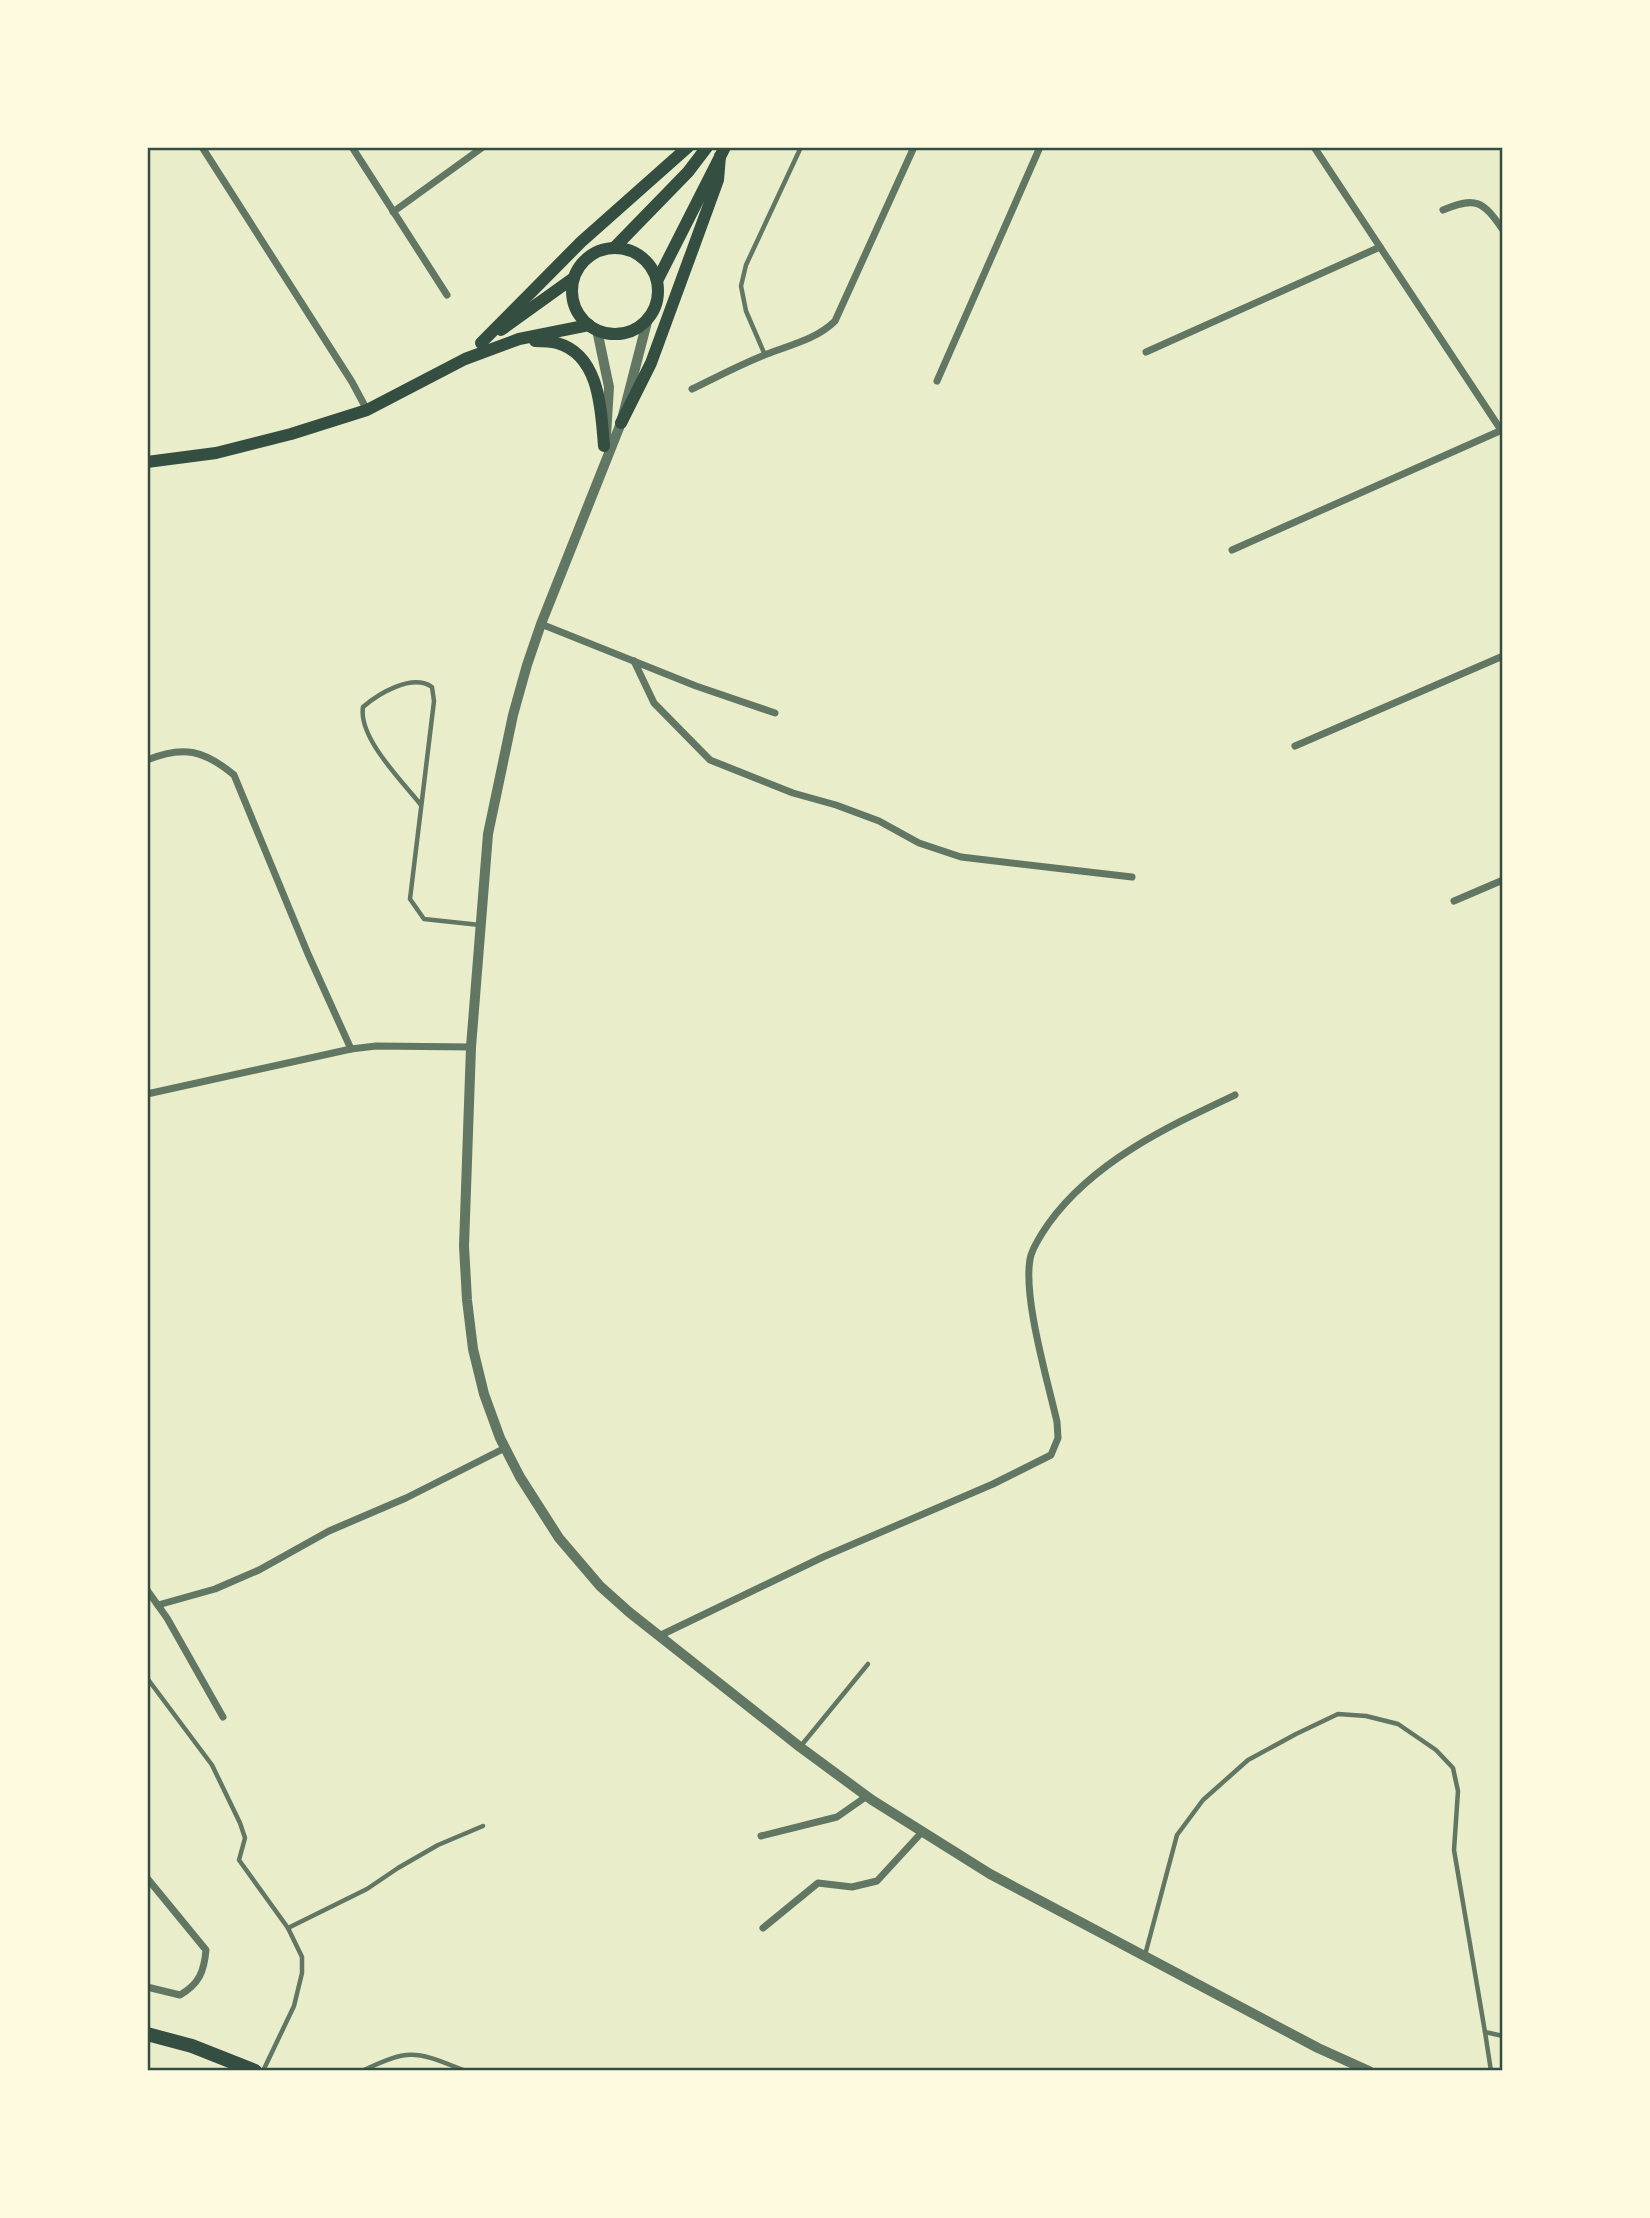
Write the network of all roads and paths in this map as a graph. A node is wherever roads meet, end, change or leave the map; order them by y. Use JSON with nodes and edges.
{"nodes":[{"id":1,"x":202,"y":147,"type":"edge"},
{"id":2,"x":352,"y":147,"type":"edge"},
{"id":3,"x":483,"y":147,"type":"edge"},
{"id":4,"x":688,"y":147,"type":"edge"},
{"id":5,"x":707,"y":147,"type":"edge"},
{"id":6,"x":801,"y":147,"type":"edge"},
{"id":7,"x":914,"y":147,"type":"edge"},
{"id":8,"x":1040,"y":147,"type":"edge"},
{"id":9,"x":1314,"y":147,"type":"edge"},
{"id":10,"x":722,"y":151,"type":"edge"},
{"id":11,"x":1443,"y":210,"type":"dead end"},
{"id":12,"x":393,"y":212,"type":"junction"},
{"id":13,"x":1503,"y":230,"type":"edge"},
{"id":14,"x":1380,"y":247,"type":"junction"},
{"id":15,"x":614,"y":248,"type":"junction"},
{"id":16,"x":572,"y":279,"type":"junction"},
{"id":17,"x":657,"y":281,"type":"junction"},
{"id":18,"x":447,"y":295,"type":"dead end"},
{"id":19,"x":648,"y":318,"type":"junction"},
{"id":20,"x":593,"y":328,"type":"junction"},
{"id":21,"x":519,"y":339,"type":"junction"},
{"id":22,"x":481,"y":342,"type":"junction"},
{"id":23,"x":1146,"y":352,"type":"dead end"},
{"id":24,"x":765,"y":355,"type":"junction"},
{"id":25,"x":465,"y":359,"type":"junction"},
{"id":26,"x":937,"y":381,"type":"dead end"},
{"id":27,"x":692,"y":388,"type":"dead end"},
{"id":28,"x":367,"y":410,"type":"junction"},
{"id":29,"x":621,"y":423,"type":"junction"},
{"id":30,"x":1502,"y":432,"type":"edge"},
{"id":31,"x":604,"y":446,"type":"junction"},
{"id":32,"x":147,"y":462,"type":"edge"},
{"id":33,"x":599,"y":477,"type":"junction"},
{"id":34,"x":1232,"y":550,"type":"dead end"},
{"id":35,"x":541,"y":624,"type":"junction"},
{"id":36,"x":1503,"y":656,"type":"edge"},
{"id":37,"x":634,"y":661,"type":"junction"},
{"id":38,"x":775,"y":713,"type":"dead end"},
{"id":39,"x":1295,"y":746,"type":"dead end"},
{"id":40,"x":147,"y":760,"type":"edge"},
{"id":41,"x":421,"y":805,"type":"junction"},
{"id":42,"x":1132,"y":877,"type":"dead end"},
{"id":43,"x":1503,"y":880,"type":"edge"},
{"id":44,"x":1454,"y":901,"type":"dead end"},
{"id":45,"x":481,"y":925,"type":"junction"},
{"id":46,"x":471,"y":1047,"type":"junction"},
{"id":47,"x":351,"y":1049,"type":"junction"},
{"id":48,"x":147,"y":1094,"type":"edge"},
{"id":49,"x":1235,"y":1095,"type":"dead end"},
{"id":50,"x":505,"y":1448,"type":"junction"},
{"id":51,"x":147,"y":1590,"type":"edge"},
{"id":52,"x":158,"y":1605,"type":"junction"},
{"id":53,"x":659,"y":1636,"type":"junction"},
{"id":54,"x":868,"y":1664,"type":"dead end"},
{"id":55,"x":147,"y":1678,"type":"edge"},
{"id":56,"x":223,"y":1717,"type":"dead end"},
{"id":57,"x":800,"y":1747,"type":"junction"},
{"id":58,"x":867,"y":1796,"type":"junction"},
{"id":59,"x":483,"y":1826,"type":"dead end"},
{"id":60,"x":923,"y":1832,"type":"junction"},
{"id":61,"x":761,"y":1836,"type":"dead end"},
{"id":62,"x":147,"y":1878,"type":"edge"},
{"id":63,"x":288,"y":1928,"type":"junction"},
{"id":64,"x":763,"y":1928,"type":"dead end"},
{"id":65,"x":1144,"y":1956,"type":"junction"},
{"id":66,"x":147,"y":1987,"type":"edge"},
{"id":67,"x":1485,"y":2032,"type":"junction"},
{"id":68,"x":147,"y":2034,"type":"edge"},
{"id":69,"x":1503,"y":2036,"type":"edge"},
{"id":70,"x":255,"y":2071,"type":"edge"},
{"id":71,"x":263,"y":2071,"type":"edge"},
{"id":72,"x":362,"y":2071,"type":"edge"},
{"id":73,"x":466,"y":2071,"type":"edge"},
{"id":74,"x":1369,"y":2071,"type":"edge"},
{"id":75,"x":1491,"y":2071,"type":"edge"}],
"edges":[{"from":1,"to":28,"type":"street"},
{"from":2,"to":12,"type":"street"},
{"from":3,"to":12,"type":"street"},
{"from":4,"to":22,"type":"main road"},
{"from":5,"to":15,"type":"main road"},
{"from":6,"to":24,"type":"lane"},
{"from":7,"to":24,"type":"street"},
{"from":8,"to":26,"type":"street"},
{"from":9,"to":14,"type":"street"},
{"from":10,"to":17,"type":"main road"},
{"from":10,"to":29,"type":"main road"},
{"from":11,"to":13,"type":"street"},
{"from":12,"to":18,"type":"street"},
{"from":14,"to":23,"type":"street"},
{"from":14,"to":30,"type":"street"},
{"from":15,"to":16,"type":"main road"},
{"from":15,"to":17,"type":"main road"},
{"from":16,"to":20,"type":"main road"},
{"from":16,"to":22,"type":"main road"},
{"from":17,"to":19,"type":"main road"},
{"from":19,"to":20,"type":"main road"},
{"from":19,"to":29,"type":"street"},
{"from":20,"to":21,"type":"main road"},
{"from":20,"to":31,"type":"street"},
{"from":21,"to":25,"type":"main road"},
{"from":21,"to":31,"type":"main road"},
{"from":22,"to":25,"type":"main road"},
{"from":24,"to":27,"type":"street"},
{"from":25,"to":28,"type":"main road"},
{"from":28,"to":32,"type":"main road"},
{"from":29,"to":33,"type":"street"},
{"from":30,"to":34,"type":"street"},
{"from":31,"to":33,"type":"street"},
{"from":33,"to":35,"type":"street"},
{"from":35,"to":37,"type":"street"},
{"from":35,"to":45,"type":"street"},
{"from":36,"to":39,"type":"street"},
{"from":37,"to":38,"type":"street"},
{"from":37,"to":42,"type":"street"},
{"from":40,"to":47,"type":"street"},
{"from":41,"to":41,"type":"lane"},
{"from":41,"to":45,"type":"lane"},
{"from":43,"to":44,"type":"street"},
{"from":45,"to":46,"type":"street"},
{"from":46,"to":47,"type":"street"},
{"from":46,"to":50,"type":"street"},
{"from":47,"to":48,"type":"street"},
{"from":49,"to":53,"type":"street"},
{"from":50,"to":52,"type":"street"},
{"from":50,"to":53,"type":"street"},
{"from":51,"to":52,"type":"street"},
{"from":52,"to":56,"type":"street"},
{"from":53,"to":57,"type":"street"},
{"from":54,"to":57,"type":"lane"},
{"from":55,"to":63,"type":"lane"},
{"from":57,"to":58,"type":"street"},
{"from":58,"to":60,"type":"street"},
{"from":58,"to":61,"type":"street"},
{"from":59,"to":63,"type":"lane"},
{"from":60,"to":64,"type":"street"},
{"from":60,"to":65,"type":"street"},
{"from":62,"to":66,"type":"street"},
{"from":63,"to":71,"type":"lane"},
{"from":65,"to":67,"type":"lane"},
{"from":65,"to":74,"type":"street"},
{"from":67,"to":69,"type":"lane"},
{"from":67,"to":75,"type":"lane"},
{"from":68,"to":70,"type":"main road"},
{"from":72,"to":73,"type":"lane"}]}
